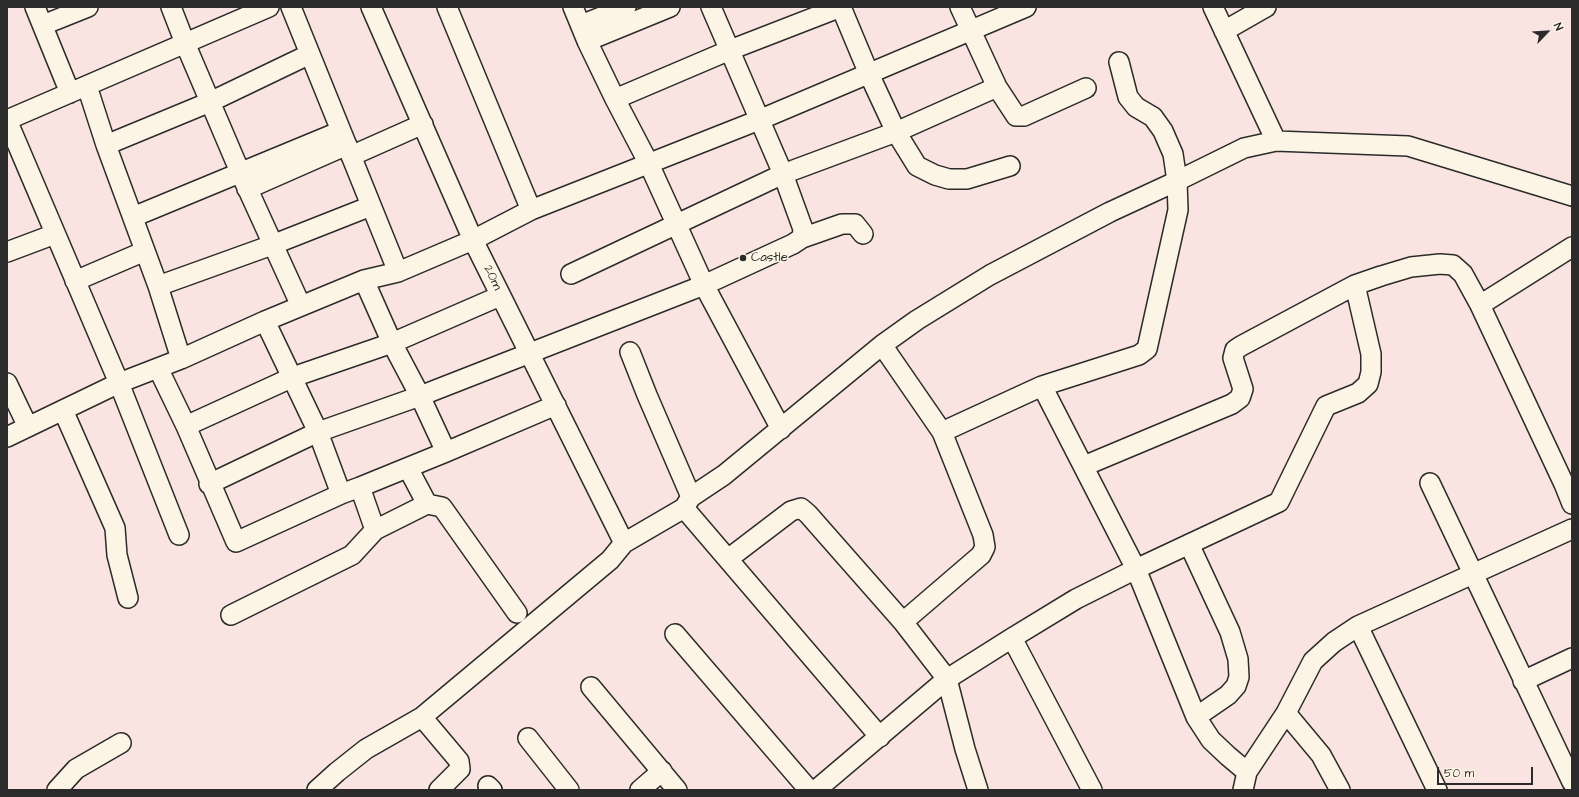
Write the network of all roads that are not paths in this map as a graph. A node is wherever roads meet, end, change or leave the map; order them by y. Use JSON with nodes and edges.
{"nodes":[{"id":1,"x":35,"y":7,"type":"edge"},
{"id":2,"x":88,"y":7,"type":"edge"},
{"id":3,"x":171,"y":7,"type":"edge"},
{"id":4,"x":269,"y":7,"type":"edge"},
{"id":5,"x":291,"y":7,"type":"edge"},
{"id":6,"x":371,"y":7,"type":"edge"},
{"id":7,"x":447,"y":7,"type":"edge"},
{"id":8,"x":573,"y":7,"type":"edge"},
{"id":9,"x":626,"y":7,"type":"edge"},
{"id":10,"x":670,"y":7,"type":"edge"},
{"id":11,"x":711,"y":7,"type":"edge"},
{"id":12,"x":841,"y":7,"type":"edge"},
{"id":13,"x":960,"y":7,"type":"edge"},
{"id":14,"x":1026,"y":7,"type":"edge"},
{"id":15,"x":1213,"y":7,"type":"edge"},
{"id":16,"x":1266,"y":7,"type":"edge"},
{"id":17,"x":43,"y":25,"type":"junction"},
{"id":18,"x":970,"y":31,"type":"junction"},
{"id":19,"x":1224,"y":31,"type":"junction"},
{"id":20,"x":584,"y":33,"type":"junction"},
{"id":21,"x":185,"y":43,"type":"junction"},
{"id":22,"x":730,"y":50,"type":"junction"},
{"id":23,"x":310,"y":54,"type":"junction"},
{"id":24,"x":1119,"y":62,"type":"dead end"},
{"id":25,"x":869,"y":74,"type":"junction"},
{"id":26,"x":997,"y":87,"type":"junction"},
{"id":27,"x":1086,"y":88,"type":"dead end"},
{"id":28,"x":78,"y":89,"type":"junction"},
{"id":29,"x":615,"y":99,"type":"junction"},
{"id":30,"x":210,"y":102,"type":"junction"},
{"id":31,"x":7,"y":120,"type":"edge"},
{"id":32,"x":759,"y":120,"type":"junction"},
{"id":33,"x":423,"y":124,"type":"junction"},
{"id":34,"x":896,"y":132,"type":"junction"},
{"id":35,"x":1276,"y":141,"type":"junction"},
{"id":36,"x":346,"y":144,"type":"junction"},
{"id":37,"x":106,"y":145,"type":"junction"},
{"id":38,"x":649,"y":164,"type":"junction"},
{"id":39,"x":1010,"y":166,"type":"dead end"},
{"id":40,"x":783,"y":174,"type":"junction"},
{"id":41,"x":243,"y":180,"type":"junction"},
{"id":42,"x":1177,"y":181,"type":"junction"},
{"id":43,"x":1572,"y":196,"type":"edge"},
{"id":44,"x":371,"y":206,"type":"junction"},
{"id":45,"x":531,"y":210,"type":"junction"},
{"id":46,"x":133,"y":218,"type":"junction"},
{"id":47,"x":677,"y":223,"type":"junction"},
{"id":48,"x":55,"y":234,"type":"junction"},
{"id":49,"x":863,"y":234,"type":"dead end"},
{"id":50,"x":802,"y":238,"type":"junction"},
{"id":51,"x":473,"y":240,"type":"junction"},
{"id":52,"x":272,"y":245,"type":"junction"},
{"id":53,"x":1572,"y":247,"type":"edge"},
{"id":54,"x":145,"y":251,"type":"junction"},
{"id":55,"x":7,"y":252,"type":"edge"},
{"id":56,"x":398,"y":272,"type":"junction"},
{"id":57,"x":571,"y":274,"type":"dead end"},
{"id":58,"x":364,"y":280,"type":"junction"},
{"id":59,"x":75,"y":281,"type":"junction"},
{"id":60,"x":704,"y":285,"type":"junction"},
{"id":61,"x":1355,"y":285,"type":"junction"},
{"id":62,"x":158,"y":286,"type":"junction"},
{"id":63,"x":500,"y":296,"type":"junction"},
{"id":64,"x":1480,"y":305,"type":"junction"},
{"id":65,"x":301,"y":306,"type":"junction"},
{"id":66,"x":265,"y":321,"type":"junction"},
{"id":67,"x":392,"y":343,"type":"junction"},
{"id":68,"x":882,"y":345,"type":"junction"},
{"id":69,"x":630,"y":352,"type":"dead end"},
{"id":70,"x":530,"y":354,"type":"junction"},
{"id":71,"x":181,"y":359,"type":"junction"},
{"id":72,"x":158,"y":368,"type":"junction"},
{"id":73,"x":293,"y":377,"type":"junction"},
{"id":74,"x":7,"y":383,"type":"edge"},
{"id":75,"x":119,"y":383,"type":"junction"},
{"id":76,"x":1042,"y":386,"type":"junction"},
{"id":77,"x":420,"y":396,"type":"junction"},
{"id":78,"x":556,"y":405,"type":"junction"},
{"id":79,"x":62,"y":410,"type":"junction"},
{"id":80,"x":186,"y":426,"type":"junction"},
{"id":81,"x":28,"y":427,"type":"junction"},
{"id":82,"x":781,"y":429,"type":"junction"},
{"id":83,"x":318,"y":432,"type":"junction"},
{"id":84,"x":942,"y":432,"type":"junction"},
{"id":85,"x":7,"y":437,"type":"edge"},
{"id":86,"x":446,"y":452,"type":"junction"},
{"id":87,"x":1084,"y":466,"type":"junction"},
{"id":88,"x":408,"y":468,"type":"junction"},
{"id":89,"x":1568,"y":480,"type":"edge"},
{"id":90,"x":1430,"y":483,"type":"dead end"},
{"id":91,"x":209,"y":484,"type":"junction"},
{"id":92,"x":360,"y":487,"type":"junction"},
{"id":93,"x":341,"y":494,"type":"junction"},
{"id":94,"x":687,"y":503,"type":"junction"},
{"id":95,"x":426,"y":504,"type":"junction"},
{"id":96,"x":1572,"y":504,"type":"edge"},
{"id":97,"x":1572,"y":529,"type":"edge"},
{"id":98,"x":375,"y":530,"type":"junction"},
{"id":99,"x":179,"y":535,"type":"dead end"},
{"id":100,"x":624,"y":543,"type":"junction"},
{"id":101,"x":1189,"y":544,"type":"junction"},
{"id":102,"x":728,"y":559,"type":"junction"},
{"id":103,"x":1136,"y":569,"type":"junction"},
{"id":104,"x":1473,"y":573,"type":"junction"},
{"id":105,"x":128,"y":598,"type":"dead end"},
{"id":106,"x":517,"y":613,"type":"dead end"},
{"id":107,"x":231,"y":615,"type":"dead end"},
{"id":108,"x":903,"y":622,"type":"junction"},
{"id":109,"x":1358,"y":626,"type":"junction"},
{"id":110,"x":675,"y":634,"type":"dead end"},
{"id":111,"x":1012,"y":638,"type":"junction"},
{"id":112,"x":1572,"y":658,"type":"edge"},
{"id":113,"x":946,"y":680,"type":"junction"},
{"id":114,"x":1523,"y":681,"type":"junction"},
{"id":115,"x":592,"y":687,"type":"dead end"},
{"id":116,"x":1286,"y":713,"type":"junction"},
{"id":117,"x":422,"y":717,"type":"junction"},
{"id":118,"x":1196,"y":717,"type":"junction"},
{"id":119,"x":880,"y":737,"type":"junction"},
{"id":120,"x":528,"y":738,"type":"dead end"},
{"id":121,"x":121,"y":743,"type":"dead end"},
{"id":122,"x":662,"y":771,"type":"junction"},
{"id":123,"x":1247,"y":772,"type":"junction"},
{"id":124,"x":1570,"y":773,"type":"edge"},
{"id":125,"x":57,"y":790,"type":"edge"},
{"id":126,"x":317,"y":790,"type":"edge"},
{"id":127,"x":439,"y":790,"type":"edge"},
{"id":128,"x":569,"y":790,"type":"edge"},
{"id":129,"x":640,"y":790,"type":"edge"},
{"id":130,"x":677,"y":790,"type":"edge"},
{"id":131,"x":809,"y":790,"type":"edge"},
{"id":132,"x":816,"y":790,"type":"edge"},
{"id":133,"x":978,"y":790,"type":"edge"},
{"id":134,"x":1092,"y":790,"type":"edge"},
{"id":135,"x":1243,"y":790,"type":"edge"},
{"id":136,"x":1340,"y":790,"type":"edge"},
{"id":137,"x":1437,"y":790,"type":"edge"}],
"edges":[{"from":1,"to":17,"type":"street"},
{"from":2,"to":17,"type":"street"},
{"from":3,"to":21,"type":"street"},
{"from":4,"to":21,"type":"street"},
{"from":5,"to":23,"type":"street"},
{"from":6,"to":33,"type":"street","name":"20m"},
{"from":7,"to":45,"type":"street"},
{"from":8,"to":20,"type":"street"},
{"from":9,"to":20,"type":"street"},
{"from":10,"to":20,"type":"street"},
{"from":11,"to":22,"type":"street"},
{"from":12,"to":22,"type":"street"},
{"from":12,"to":25,"type":"street"},
{"from":13,"to":18,"type":"street"},
{"from":14,"to":18,"type":"street"},
{"from":15,"to":19,"type":"street"},
{"from":16,"to":19,"type":"street"},
{"from":17,"to":28,"type":"street"},
{"from":18,"to":25,"type":"street"},
{"from":18,"to":26,"type":"street"},
{"from":19,"to":35,"type":"street"},
{"from":20,"to":29,"type":"street"},
{"from":21,"to":28,"type":"street"},
{"from":21,"to":30,"type":"street"},
{"from":22,"to":29,"type":"street"},
{"from":22,"to":32,"type":"street"},
{"from":23,"to":30,"type":"street"},
{"from":23,"to":36,"type":"street"},
{"from":24,"to":42,"type":"street"},
{"from":25,"to":32,"type":"street"},
{"from":25,"to":34,"type":"street"},
{"from":26,"to":27,"type":"street"},
{"from":26,"to":34,"type":"street"},
{"from":28,"to":31,"type":"street"},
{"from":28,"to":37,"type":"street"},
{"from":29,"to":38,"type":"street"},
{"from":30,"to":37,"type":"street"},
{"from":30,"to":41,"type":"street"},
{"from":31,"to":48,"type":"street"},
{"from":32,"to":38,"type":"street"},
{"from":32,"to":40,"type":"street"},
{"from":33,"to":36,"type":"street"},
{"from":33,"to":51,"type":"street","name":"20m"},
{"from":34,"to":39,"type":"street"},
{"from":34,"to":40,"type":"street"},
{"from":35,"to":42,"type":"street"},
{"from":35,"to":43,"type":"street"},
{"from":36,"to":41,"type":"street"},
{"from":36,"to":44,"type":"street"},
{"from":37,"to":46,"type":"street"},
{"from":38,"to":45,"type":"street"},
{"from":38,"to":47,"type":"street"},
{"from":40,"to":47,"type":"street"},
{"from":40,"to":50,"type":"street"},
{"from":41,"to":46,"type":"street"},
{"from":41,"to":52,"type":"street"},
{"from":42,"to":68,"type":"street"},
{"from":42,"to":76,"type":"street"},
{"from":44,"to":52,"type":"street"},
{"from":44,"to":56,"type":"street"},
{"from":45,"to":51,"type":"street"},
{"from":46,"to":54,"type":"street"},
{"from":47,"to":57,"type":"street"},
{"from":47,"to":60,"type":"street"},
{"from":48,"to":55,"type":"street"},
{"from":48,"to":59,"type":"street"},
{"from":49,"to":50,"type":"street"},
{"from":50,"to":60,"type":"street"},
{"from":51,"to":56,"type":"street"},
{"from":51,"to":63,"type":"street","name":"20m"},
{"from":52,"to":62,"type":"street"},
{"from":52,"to":65,"type":"street"},
{"from":53,"to":64,"type":"street"},
{"from":54,"to":59,"type":"street"},
{"from":54,"to":62,"type":"street"},
{"from":56,"to":58,"type":"street"},
{"from":58,"to":65,"type":"street"},
{"from":58,"to":67,"type":"street"},
{"from":59,"to":75,"type":"street"},
{"from":60,"to":70,"type":"street"},
{"from":60,"to":82,"type":"street"},
{"from":61,"to":64,"type":"street"},
{"from":61,"to":87,"type":"street"},
{"from":61,"to":101,"type":"street"},
{"from":62,"to":71,"type":"street"},
{"from":63,"to":67,"type":"street"},
{"from":63,"to":70,"type":"street","name":"20m"},
{"from":64,"to":89,"type":"street"},
{"from":65,"to":66,"type":"street"},
{"from":66,"to":71,"type":"street"},
{"from":66,"to":73,"type":"street"},
{"from":67,"to":73,"type":"street"},
{"from":67,"to":77,"type":"street"},
{"from":68,"to":82,"type":"street"},
{"from":68,"to":84,"type":"street"},
{"from":69,"to":94,"type":"street"},
{"from":70,"to":77,"type":"street"},
{"from":70,"to":78,"type":"street","name":"20m"},
{"from":71,"to":72,"type":"street"},
{"from":72,"to":75,"type":"street"},
{"from":72,"to":80,"type":"street"},
{"from":73,"to":80,"type":"street"},
{"from":73,"to":83,"type":"street"},
{"from":74,"to":81,"type":"street"},
{"from":75,"to":79,"type":"street"},
{"from":75,"to":99,"type":"street"},
{"from":76,"to":84,"type":"street"},
{"from":76,"to":87,"type":"street"},
{"from":77,"to":83,"type":"street"},
{"from":77,"to":86,"type":"street"},
{"from":78,"to":86,"type":"street"},
{"from":78,"to":100,"type":"street","name":"20m"},
{"from":79,"to":81,"type":"street"},
{"from":79,"to":105,"type":"street"},
{"from":80,"to":91,"type":"street"},
{"from":81,"to":85,"type":"street"},
{"from":82,"to":94,"type":"street"},
{"from":83,"to":91,"type":"street"},
{"from":83,"to":93,"type":"street"},
{"from":84,"to":108,"type":"street"},
{"from":86,"to":88,"type":"street"},
{"from":87,"to":103,"type":"street"},
{"from":88,"to":92,"type":"street"},
{"from":88,"to":95,"type":"street"},
{"from":89,"to":96,"type":"street"},
{"from":90,"to":104,"type":"street"},
{"from":91,"to":93,"type":"street"},
{"from":92,"to":93,"type":"street"},
{"from":92,"to":98,"type":"street"},
{"from":94,"to":100,"type":"street"},
{"from":94,"to":102,"type":"street"},
{"from":95,"to":98,"type":"street"},
{"from":95,"to":106,"type":"street"},
{"from":97,"to":104,"type":"street"},
{"from":98,"to":107,"type":"street"},
{"from":100,"to":117,"type":"street"},
{"from":101,"to":103,"type":"street"},
{"from":101,"to":118,"type":"street"},
{"from":102,"to":108,"type":"street"},
{"from":102,"to":119,"type":"street"},
{"from":103,"to":111,"type":"street"},
{"from":103,"to":118,"type":"street"},
{"from":104,"to":109,"type":"street"},
{"from":104,"to":114,"type":"street"},
{"from":108,"to":113,"type":"street"},
{"from":109,"to":116,"type":"street"},
{"from":109,"to":137,"type":"street"},
{"from":110,"to":131,"type":"street"},
{"from":111,"to":113,"type":"street"},
{"from":111,"to":134,"type":"street"},
{"from":112,"to":114,"type":"street"},
{"from":113,"to":119,"type":"street"},
{"from":113,"to":133,"type":"street"},
{"from":114,"to":124,"type":"street"},
{"from":115,"to":122,"type":"street"},
{"from":116,"to":123,"type":"street"},
{"from":116,"to":136,"type":"street"},
{"from":117,"to":126,"type":"street"},
{"from":117,"to":127,"type":"street"},
{"from":118,"to":123,"type":"street"},
{"from":119,"to":132,"type":"street"},
{"from":120,"to":128,"type":"street"},
{"from":121,"to":125,"type":"street"},
{"from":122,"to":129,"type":"street"},
{"from":122,"to":130,"type":"street"},
{"from":123,"to":135,"type":"street"}]}
